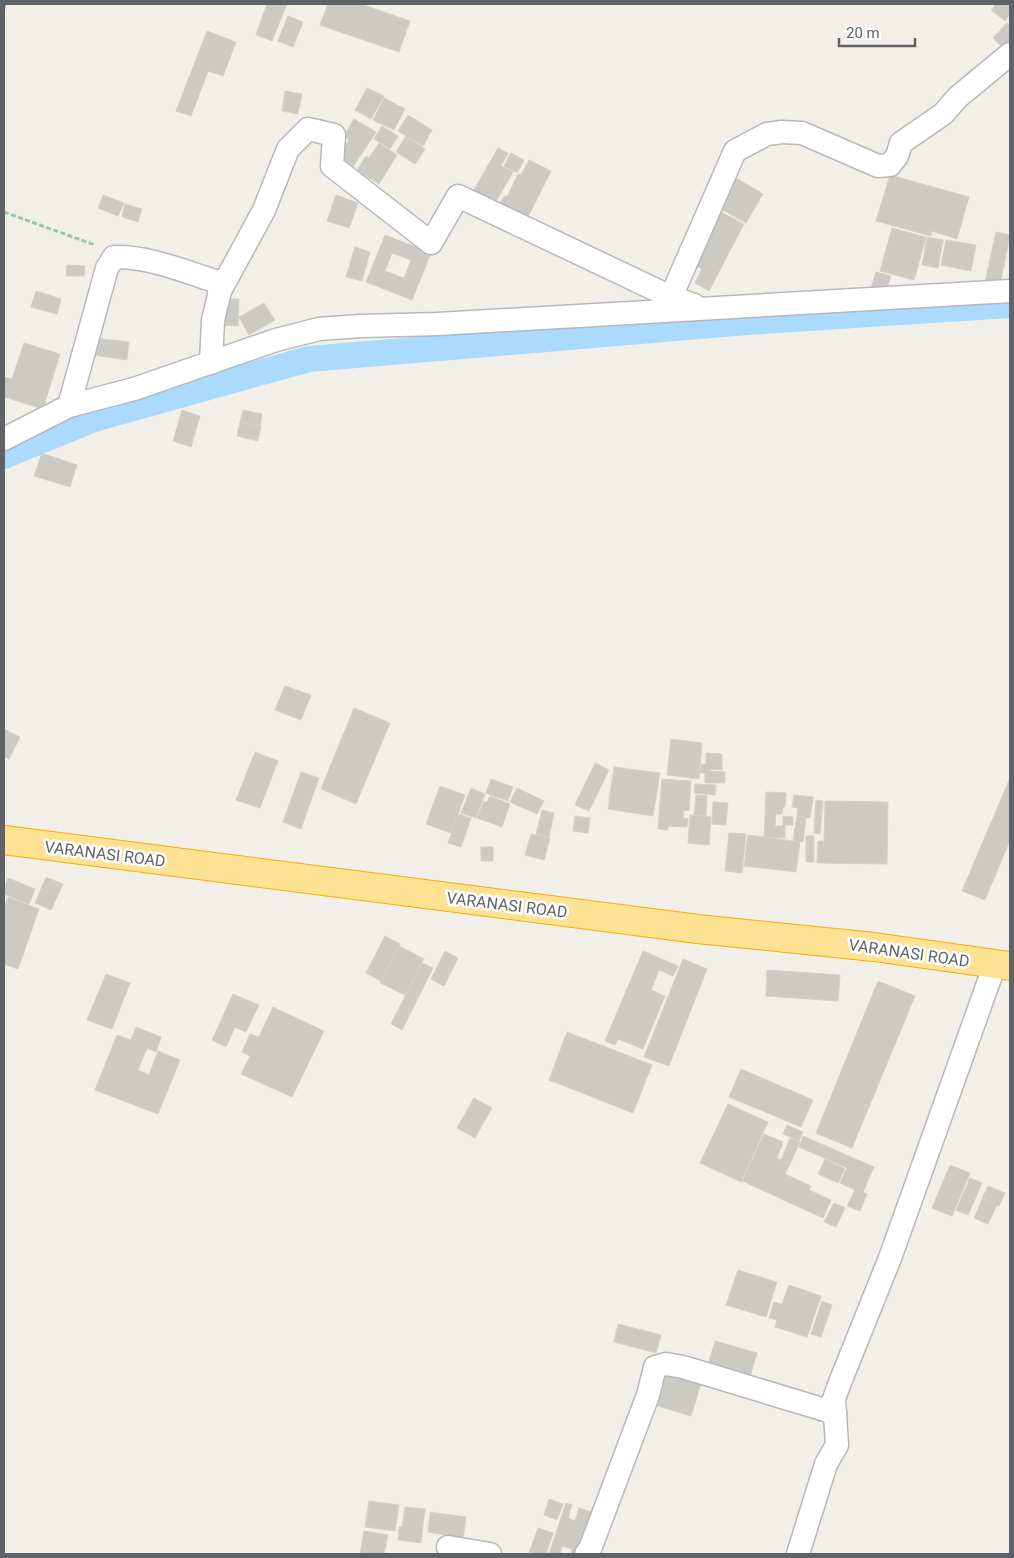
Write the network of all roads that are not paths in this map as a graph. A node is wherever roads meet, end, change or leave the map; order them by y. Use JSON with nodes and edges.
{"nodes":[{"id":1,"x":1010,"y":54,"type":"edge"},
{"id":2,"x":1010,"y":291,"type":"edge"},
{"id":3,"x":220,"y":292,"type":"junction"},
{"id":4,"x":671,"y":296,"type":"junction"},
{"id":5,"x":703,"y":308,"type":"junction"},
{"id":6,"x":211,"y":363,"type":"junction"},
{"id":7,"x":69,"y":406,"type":"junction"},
{"id":8,"x":4,"y":439,"type":"edge"},
{"id":9,"x":4,"y":840,"type":"edge"},
{"id":10,"x":1003,"y":965,"type":"edge"},
{"id":11,"x":835,"y":1413,"type":"junction"},
{"id":12,"x":448,"y":1547,"type":"dead end"},
{"id":13,"x":490,"y":1554,"type":"edge"},
{"id":14,"x":586,"y":1554,"type":"edge"},
{"id":15,"x":798,"y":1554,"type":"edge"}],
"edges":[{"from":1,"to":4,"type":"street"},
{"from":2,"to":5,"type":"street"},
{"from":3,"to":4,"type":"street"},
{"from":3,"to":6,"type":"street"},
{"from":3,"to":7,"type":"street"},
{"from":4,"to":5,"type":"street"},
{"from":5,"to":6,"type":"street"},
{"from":6,"to":7,"type":"street"},
{"from":7,"to":8,"type":"street"},
{"from":9,"to":10,"type":"highway","name":"VARANASI ROAD"},
{"from":10,"to":11,"type":"street"},
{"from":11,"to":14,"type":"street"},
{"from":11,"to":15,"type":"street"},
{"from":12,"to":13,"type":"street"}]}
